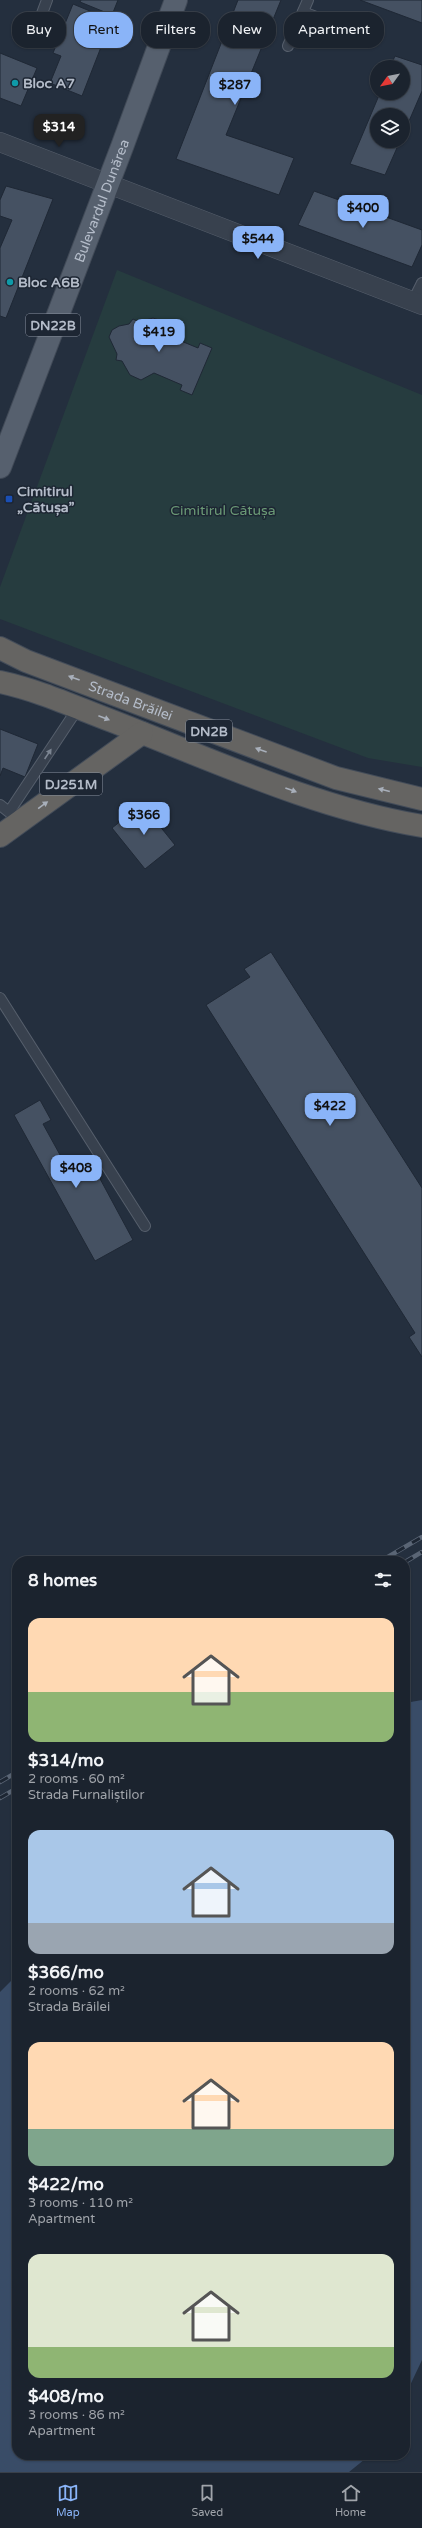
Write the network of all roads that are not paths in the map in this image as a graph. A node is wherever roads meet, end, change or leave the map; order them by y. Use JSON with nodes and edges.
{"nodes":[{"id":1,"x":48,"y":0,"type":"edge"},
{"id":2,"x":176,"y":0,"type":"edge"},
{"id":3,"x":308,"y":0,"type":"edge"},
{"id":4,"x":43,"y":12,"type":"edge"},
{"id":5,"x":303,"y":12,"type":"edge"},
{"id":6,"x":0,"y":142,"type":"edge"},
{"id":7,"x":108,"y":183,"type":"junction"},
{"id":8,"x":422,"y":283,"type":"edge"},
{"id":9,"x":418,"y":303,"type":"edge"},
{"id":10,"x":0,"y":467,"type":"edge"},
{"id":11,"x":0,"y":648,"type":"edge"},
{"id":12,"x":0,"y":682,"type":"edge"},
{"id":13,"x":78,"y":708,"type":"junction"},
{"id":14,"x":142,"y":733,"type":"junction"},
{"id":15,"x":422,"y":799,"type":"edge"},
{"id":16,"x":0,"y":806,"type":"edge"},
{"id":17,"x":8,"y":824,"type":"edge"},
{"id":18,"x":422,"y":826,"type":"edge"},
{"id":19,"x":0,"y":998,"type":"edge"},
{"id":20,"x":145,"y":1226,"type":"dead end"}],
"edges":[{"from":1,"to":4,"type":"lane"},
{"from":2,"to":7,"type":"main road","name":"Bulevardul Dunărea","number":"DN22B"},
{"from":3,"to":5,"type":"lane"},
{"from":6,"to":7,"type":"street"},
{"from":7,"to":9,"type":"street"},
{"from":7,"to":10,"type":"main road","name":"Bulevardul Dunărea","number":"DN22B"},
{"from":8,"to":9,"type":"lane"},
{"from":15,"to":11,"type":"highway","name":"Strada Brăilei","number":"DN2B","one_way":true},
{"from":12,"to":13,"type":"highway","name":"Strada Brăilei","number":"DN2B"},
{"from":13,"to":14,"type":"highway","name":"Strada Brăilei","number":"DN2B","one_way":true},
{"from":17,"to":13,"type":"lane","one_way":true},
{"from":17,"to":14,"type":"highway","number":"DJ251M","one_way":true},
{"from":14,"to":18,"type":"highway","name":"Strada Brăilei","number":"DN2B","one_way":true},
{"from":16,"to":17,"type":"lane"},
{"from":19,"to":20,"type":"lane"}]}
